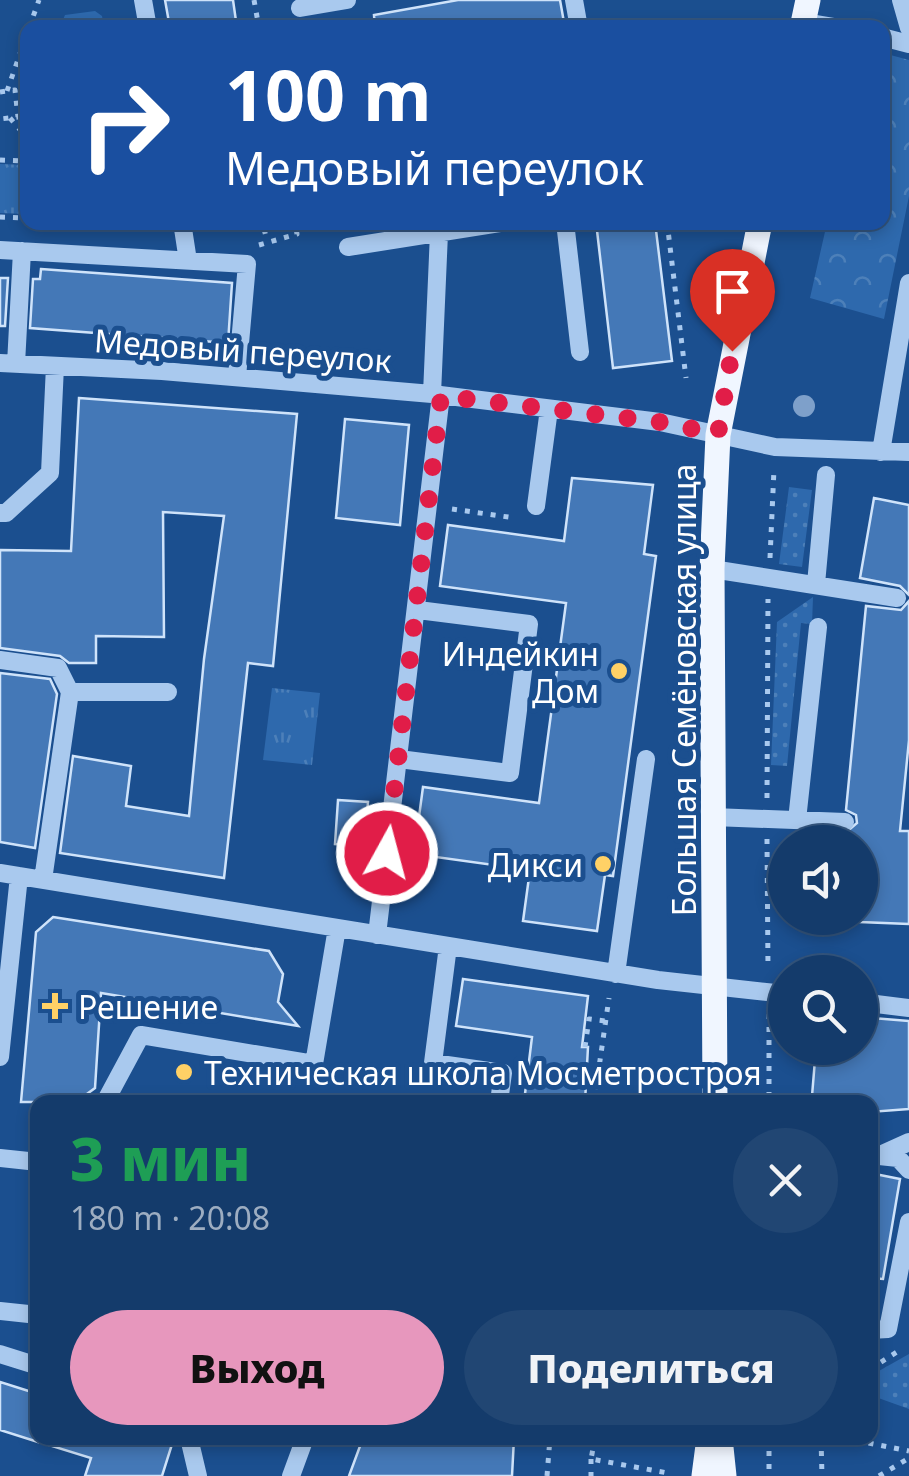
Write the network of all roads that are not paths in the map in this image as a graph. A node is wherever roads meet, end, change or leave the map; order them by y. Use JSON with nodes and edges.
{"nodes":[{"id":1,"x":347,"y":0,"type":"edge"},
{"id":2,"x":901,"y":0,"type":"edge"},
{"id":3,"x":300,"y":8,"type":"dead end"},
{"id":4,"x":909,"y":28,"type":"edge"},
{"id":5,"x":183,"y":230,"type":"edge"},
{"id":6,"x":457,"y":230,"type":"edge"},
{"id":7,"x":565,"y":230,"type":"edge"},
{"id":8,"x":758,"y":230,"type":"edge"},
{"id":9,"x":439,"y":233,"type":"junction"},
{"id":10,"x":348,"y":246,"type":"dead end"},
{"id":11,"x":0,"y":250,"type":"edge"},
{"id":12,"x":22,"y":251,"type":"junction"},
{"id":13,"x":188,"y":261,"type":"junction"},
{"id":14,"x":909,"y":283,"type":"edge"},
{"id":15,"x":580,"y":352,"type":"dead end"},
{"id":16,"x":8,"y":364,"type":"edge"},
{"id":17,"x":56,"y":366,"type":"junction"},
{"id":18,"x":237,"y":377,"type":"junction"},
{"id":19,"x":436,"y":395,"type":"junction"},
{"id":20,"x":549,"y":409,"type":"junction"},
{"id":21,"x":718,"y":434,"type":"junction"},
{"id":22,"x":881,"y":452,"type":"junction"},
{"id":23,"x":909,"y":452,"type":"edge"},
{"id":24,"x":826,"y":475,"type":"dead end"},
{"id":25,"x":536,"y":506,"type":"road end"},
{"id":26,"x":0,"y":513,"type":"edge"},
{"id":27,"x":712,"y":569,"type":"junction"},
{"id":28,"x":816,"y":584,"type":"junction"},
{"id":29,"x":897,"y":598,"type":"dead end"},
{"id":30,"x":418,"y":610,"type":"junction"},
{"id":31,"x":818,"y":627,"type":"dead end"},
{"id":32,"x":0,"y":660,"type":"edge"},
{"id":33,"x":70,"y":692,"type":"junction"},
{"id":34,"x":168,"y":692,"type":"dead end"},
{"id":35,"x":399,"y":759,"type":"junction"},
{"id":36,"x":646,"y":760,"type":"dead end"},
{"id":37,"x":713,"y":817,"type":"junction"},
{"id":38,"x":797,"y":820,"type":"junction"},
{"id":39,"x":845,"y":822,"type":"dead end"},
{"id":40,"x":10,"y":874,"type":"edge"},
{"id":41,"x":43,"y":880,"type":"junction"},
{"id":42,"x":337,"y":928,"type":"junction"},
{"id":43,"x":377,"y":935,"type":"junction"},
{"id":44,"x":448,"y":946,"type":"junction"},
{"id":45,"x":616,"y":974,"type":"junction"},
{"id":46,"x":714,"y":987,"type":"junction"},
{"id":47,"x":768,"y":992,"type":"edge"},
{"id":48,"x":3,"y":998,"type":"edge"},
{"id":49,"x":878,"y":1004,"type":"edge"},
{"id":50,"x":909,"y":1008,"type":"edge"},
{"id":51,"x":0,"y":1057,"type":"edge"},
{"id":52,"x":110,"y":1095,"type":"edge"},
{"id":53,"x":500,"y":1095,"type":"edge"},
{"id":54,"x":715,"y":1095,"type":"edge"},
{"id":55,"x":909,"y":1142,"type":"edge"},
{"id":56,"x":878,"y":1154,"type":"edge"},
{"id":57,"x":878,"y":1156,"type":"edge"},
{"id":58,"x":0,"y":1158,"type":"edge"},
{"id":59,"x":30,"y":1161,"type":"edge"},
{"id":60,"x":909,"y":1170,"type":"edge"},
{"id":61,"x":909,"y":1222,"type":"edge"},
{"id":62,"x":0,"y":1311,"type":"edge"},
{"id":63,"x":30,"y":1315,"type":"edge"},
{"id":64,"x":878,"y":1330,"type":"edge"},
{"id":65,"x":0,"y":1354,"type":"edge"},
{"id":66,"x":30,"y":1363,"type":"edge"},
{"id":67,"x":190,"y":1445,"type":"edge"},
{"id":68,"x":303,"y":1445,"type":"edge"},
{"id":69,"x":707,"y":1445,"type":"edge"},
{"id":70,"x":721,"y":1445,"type":"edge"},
{"id":71,"x":198,"y":1476,"type":"edge"},
{"id":72,"x":292,"y":1476,"type":"edge"},
{"id":73,"x":704,"y":1476,"type":"edge"},
{"id":74,"x":724,"y":1476,"type":"edge"}],
"edges":[{"from":1,"to":3,"type":"street"},
{"from":2,"to":4,"type":"street"},
{"from":5,"to":13,"type":"street"},
{"from":6,"to":9,"type":"street"},
{"from":7,"to":15,"type":"street"},
{"from":8,"to":21,"type":"main road","name":"Большая Семёновская улица"},
{"from":9,"to":10,"type":"street"},
{"from":9,"to":19,"type":"street"},
{"from":11,"to":12,"type":"street"},
{"from":12,"to":13,"type":"street"},
{"from":12,"to":16,"type":"street"},
{"from":13,"to":18,"type":"street"},
{"from":14,"to":22,"type":"street"},
{"from":16,"to":17,"type":"street","name":"Медовый переулок"},
{"from":17,"to":18,"type":"street","name":"Медовый переулок"},
{"from":17,"to":26,"type":"street"},
{"from":18,"to":19,"type":"street","name":"Медовый переулок"},
{"from":19,"to":20,"type":"street","name":"Медовый переулок"},
{"from":19,"to":30,"type":"street"},
{"from":20,"to":21,"type":"street","name":"Медовый переулок"},
{"from":20,"to":25,"type":"street"},
{"from":21,"to":22,"type":"street","name":"Медовый переулок"},
{"from":21,"to":27,"type":"main road","name":"Большая Семёновская улица"},
{"from":22,"to":23,"type":"street","name":"Медовый переулок"},
{"from":24,"to":28,"type":"street"},
{"from":27,"to":28,"type":"street"},
{"from":27,"to":37,"type":"main road","name":"Большая Семёновская улица"},
{"from":28,"to":29,"type":"street"},
{"from":30,"to":35,"type":"street"},
{"from":30,"to":35,"type":"street"},
{"from":31,"to":38,"type":"street"},
{"from":32,"to":33,"type":"street"},
{"from":33,"to":34,"type":"street"},
{"from":33,"to":41,"type":"street"},
{"from":35,"to":43,"type":"street"},
{"from":36,"to":45,"type":"street"},
{"from":37,"to":38,"type":"street"},
{"from":37,"to":46,"type":"main road","name":"Большая Семёновская улица"},
{"from":38,"to":39,"type":"street"},
{"from":40,"to":41,"type":"street"},
{"from":40,"to":48,"type":"street"},
{"from":41,"to":42,"type":"street"},
{"from":42,"to":43,"type":"street"},
{"from":42,"to":52,"type":"street"},
{"from":43,"to":44,"type":"street"},
{"from":44,"to":45,"type":"street"},
{"from":44,"to":53,"type":"street"},
{"from":45,"to":46,"type":"street"},
{"from":46,"to":47,"type":"street"},
{"from":46,"to":54,"type":"main road","name":"Большая Семёновская улица"},
{"from":48,"to":51,"type":"street"},
{"from":49,"to":50,"type":"street"},
{"from":55,"to":56,"type":"street"},
{"from":57,"to":60,"type":"street"},
{"from":58,"to":59,"type":"street"},
{"from":61,"to":64,"type":"street"},
{"from":62,"to":63,"type":"street"},
{"from":65,"to":66,"type":"street"},
{"from":67,"to":71,"type":"street"},
{"from":68,"to":72,"type":"street"},
{"from":69,"to":73,"type":"main road"},
{"from":70,"to":74,"type":"main road"}]}
